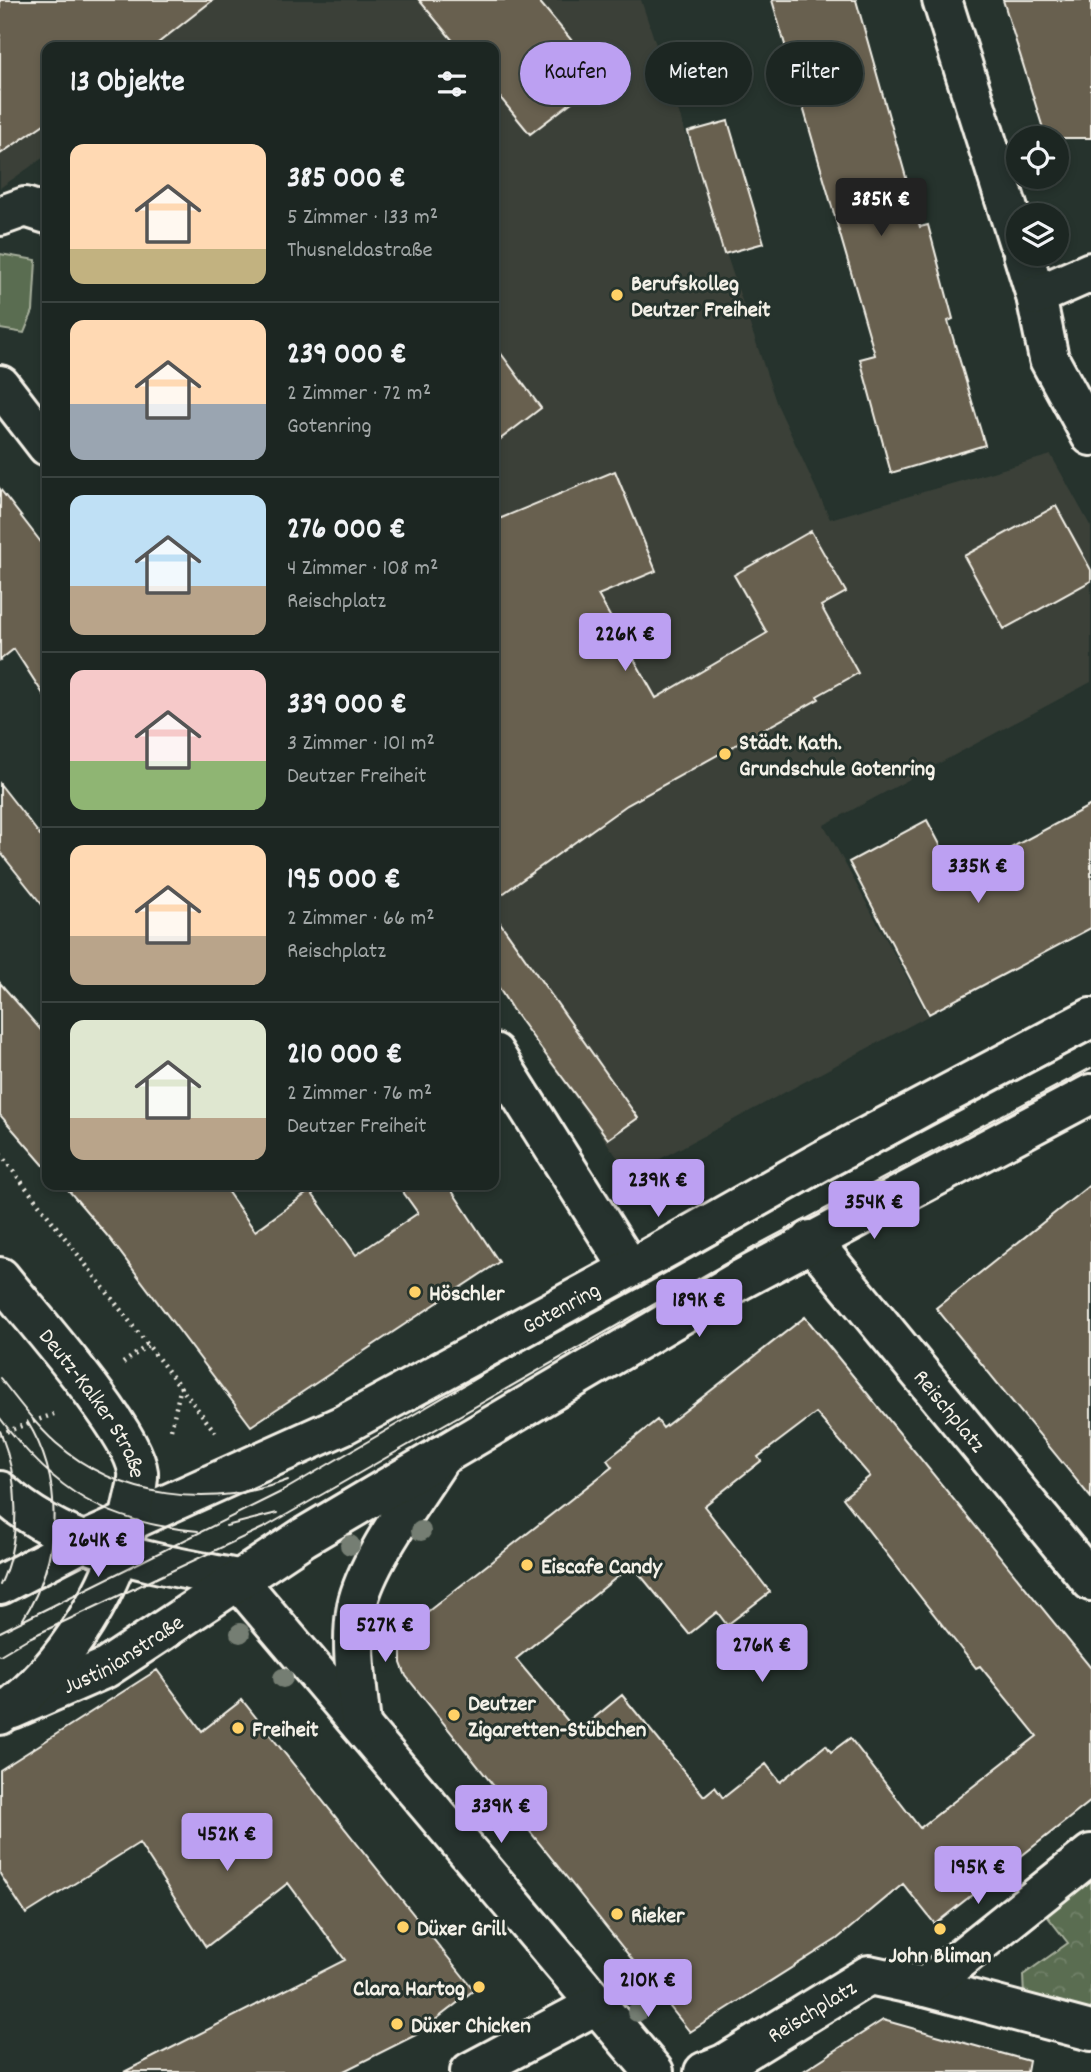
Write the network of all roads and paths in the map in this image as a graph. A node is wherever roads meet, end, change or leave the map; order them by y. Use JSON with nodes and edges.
{"nodes":[{"id":1,"x":942,"y":0,"type":"edge"},
{"id":2,"x":1006,"y":203,"type":"edge"},
{"id":3,"x":42,"y":212,"type":"edge"},
{"id":4,"x":0,"y":216,"type":"edge"},
{"id":5,"x":1027,"y":266,"type":"edge"},
{"id":6,"x":1091,"y":272,"type":"edge"},
{"id":7,"x":1036,"y":296,"type":"junction"},
{"id":8,"x":0,"y":385,"type":"edge"},
{"id":9,"x":1091,"y":436,"type":"edge"},
{"id":10,"x":42,"y":440,"type":"edge"},
{"id":11,"x":1091,"y":1017,"type":"edge"},
{"id":12,"x":499,"y":1061,"type":"edge"},
{"id":13,"x":1091,"y":1094,"type":"edge"},
{"id":14,"x":0,"y":1154,"type":"edge"},
{"id":15,"x":811,"y":1240,"type":"junction"},
{"id":16,"x":630,"y":1269,"type":"junction"},
{"id":17,"x":0,"y":1277,"type":"edge"},
{"id":18,"x":170,"y":1433,"type":"dead end"},
{"id":19,"x":442,"y":1455,"type":"junction"},
{"id":20,"x":0,"y":1491,"type":"edge"},
{"id":21,"x":124,"y":1537,"type":"junction"},
{"id":22,"x":80,"y":1543,"type":"junction"},
{"id":23,"x":237,"y":1579,"type":"junction"},
{"id":24,"x":1091,"y":1581,"type":"edge"},
{"id":25,"x":0,"y":1585,"type":"edge"},
{"id":26,"x":2,"y":1714,"type":"edge"},
{"id":27,"x":360,"y":1725,"type":"junction"},
{"id":28,"x":1091,"y":1854,"type":"edge"},
{"id":29,"x":925,"y":1986,"type":"junction"},
{"id":30,"x":596,"y":2004,"type":"junction"},
{"id":31,"x":1091,"y":2031,"type":"edge"},
{"id":32,"x":470,"y":2072,"type":"edge"},
{"id":33,"x":654,"y":2072,"type":"edge"},
{"id":34,"x":704,"y":2072,"type":"edge"}],
"edges":[{"from":1,"to":2,"type":"main road"},
{"from":3,"to":4,"type":"main road"},
{"from":5,"to":7,"type":"main road"},
{"from":6,"to":7,"type":"main road"},
{"from":7,"to":9,"type":"main road"},
{"from":8,"to":10,"type":"main road"},
{"from":11,"to":16,"type":"main road","name":"Gotenring"},
{"from":12,"to":16,"type":"main road"},
{"from":13,"to":15,"type":"main road"},
{"from":14,"to":18,"type":"path"},
{"from":15,"to":19,"type":"main road"},
{"from":15,"to":24,"type":"main road","name":"Reischplatz"},
{"from":16,"to":21,"type":"main road","name":"Gotenring"},
{"from":17,"to":21,"type":"main road","name":"Deutz-Kalker Straße"},
{"from":19,"to":23,"type":"main road"},
{"from":19,"to":27,"type":"main road"},
{"from":20,"to":22,"type":"main road"},
{"from":21,"to":22,"type":"main road"},
{"from":21,"to":23,"type":"main road"},
{"from":21,"to":26,"type":"main road","name":"Deutz-Kalker Straße"},
{"from":22,"to":25,"type":"main road"},
{"from":23,"to":26,"type":"main road","name":"Justinianstraße"},
{"from":23,"to":27,"type":"main road"},
{"from":27,"to":30,"type":"main road"},
{"from":28,"to":29,"type":"main road"},
{"from":29,"to":31,"type":"main road","name":"Reischplatz"},
{"from":29,"to":34,"type":"main road","name":"Reischplatz"},
{"from":30,"to":32,"type":"main road"},
{"from":30,"to":33,"type":"main road"}]}
